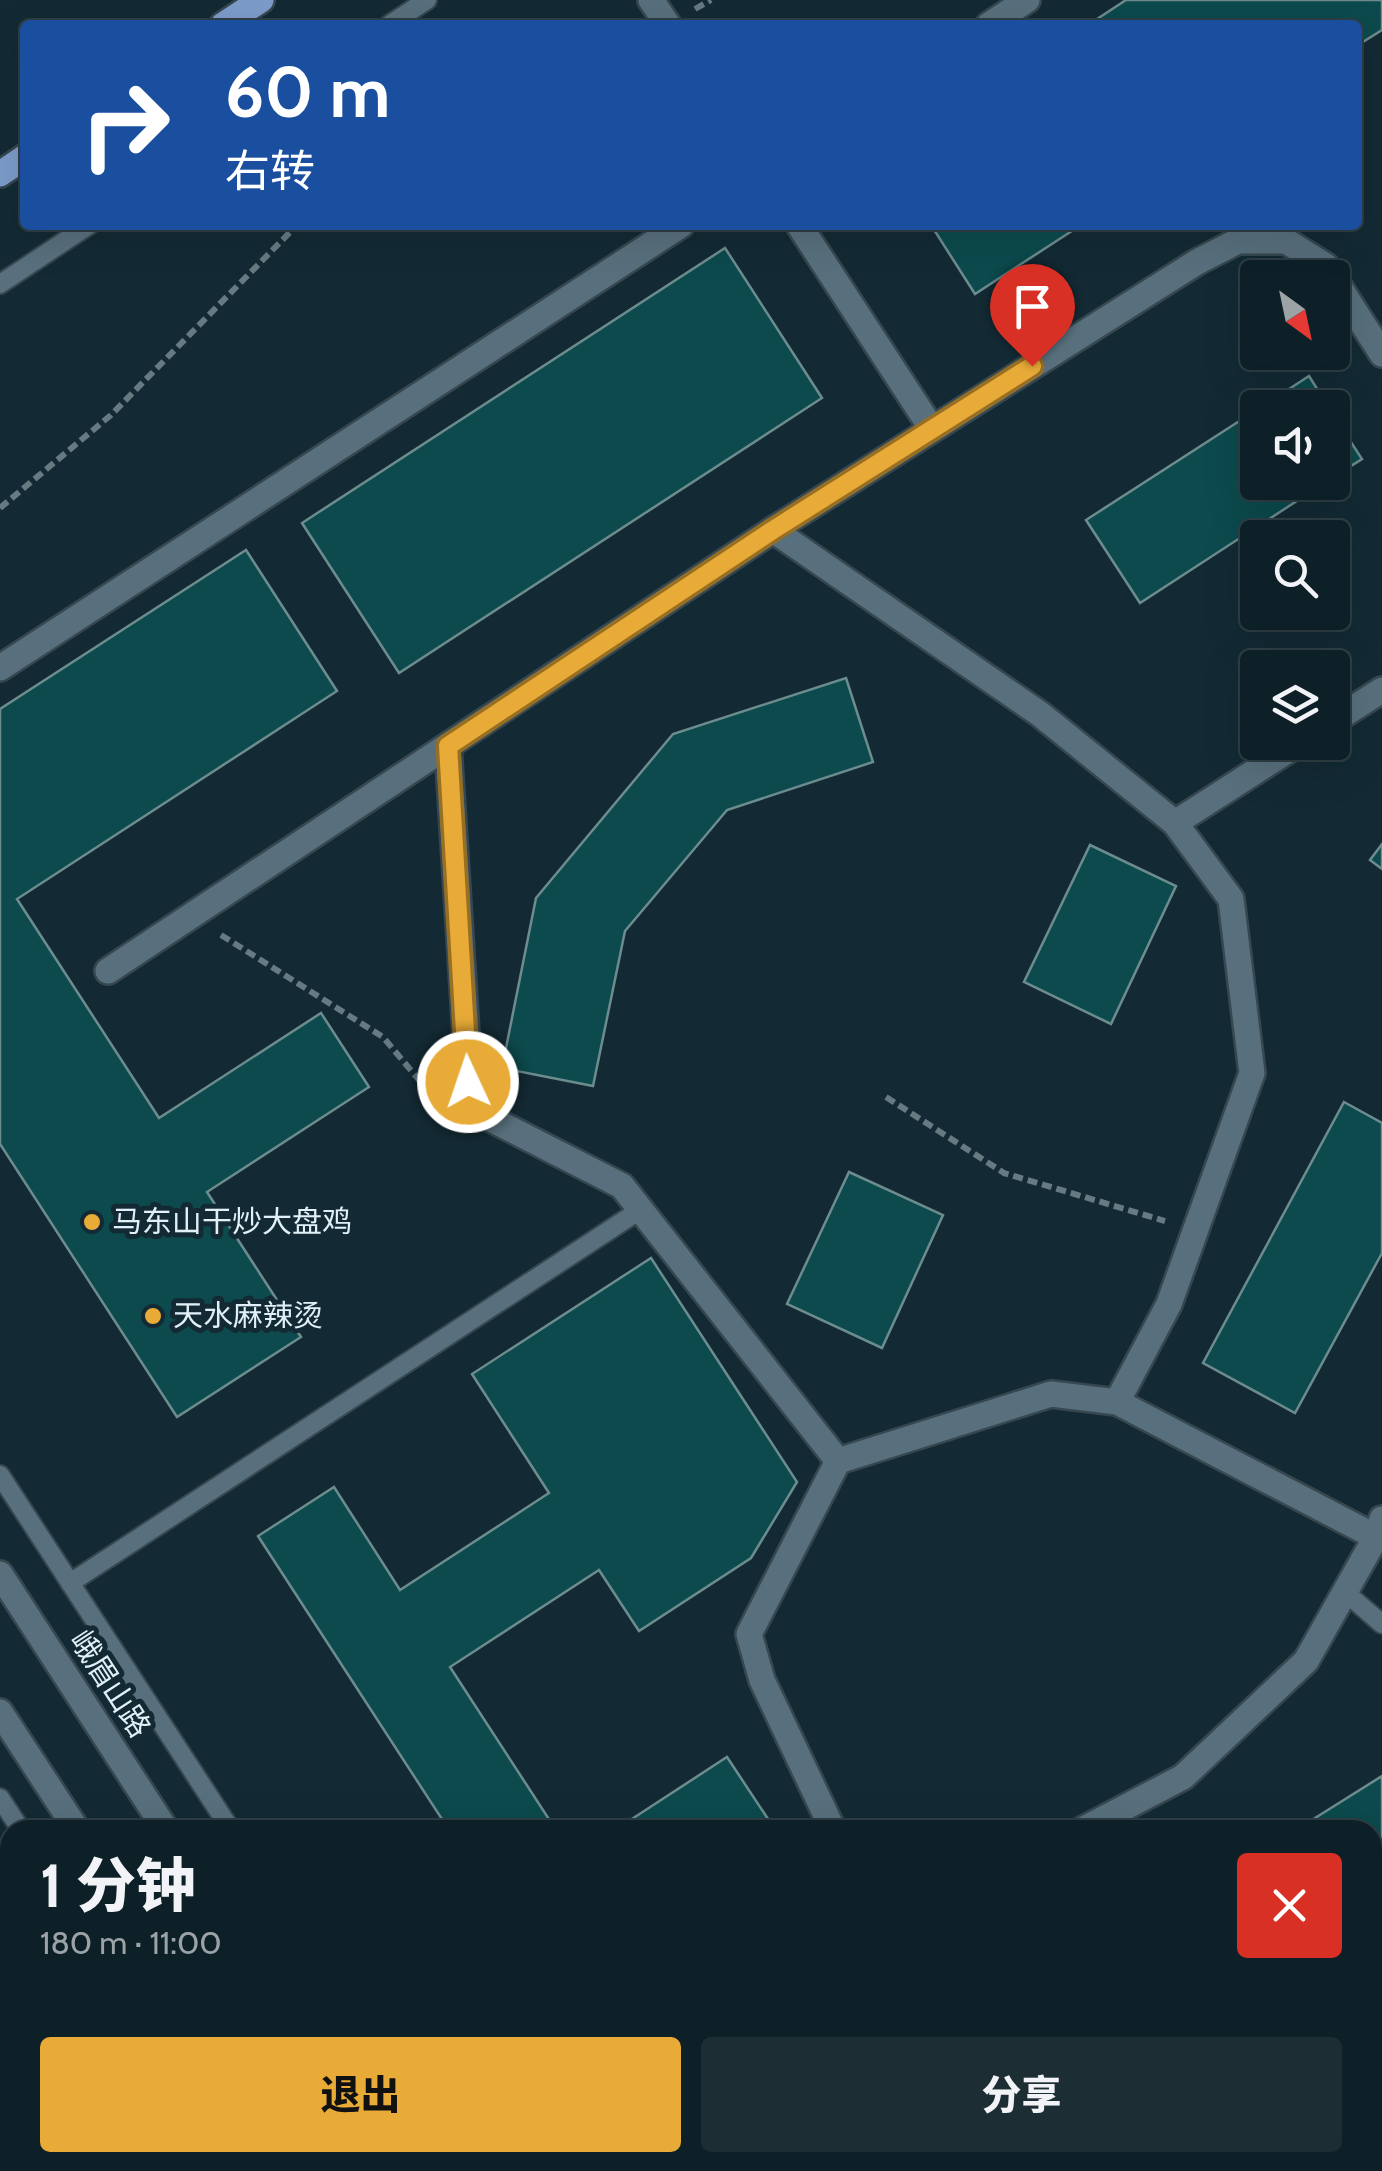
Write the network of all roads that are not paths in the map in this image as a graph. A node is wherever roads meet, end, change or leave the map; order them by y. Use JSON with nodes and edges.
{"nodes":[{"id":1,"x":261,"y":0,"type":"edge"},
{"id":2,"x":427,"y":0,"type":"edge"},
{"id":3,"x":1027,"y":0,"type":"edge"},
{"id":4,"x":231,"y":20,"type":"edge"},
{"id":5,"x":397,"y":20,"type":"edge"},
{"id":6,"x":997,"y":20,"type":"edge"},
{"id":7,"x":81,"y":230,"type":"edge"},
{"id":8,"x":674,"y":230,"type":"edge"},
{"id":9,"x":802,"y":230,"type":"edge"},
{"id":10,"x":0,"y":284,"type":"edge"},
{"id":11,"x":1382,"y":354,"type":"edge"},
{"id":12,"x":932,"y":429,"type":"junction"},
{"id":13,"x":773,"y":530,"type":"junction"},
{"id":14,"x":0,"y":668,"type":"edge"},
{"id":15,"x":1382,"y":690,"type":"edge"},
{"id":16,"x":1350,"y":710,"type":"edge"},
{"id":17,"x":448,"y":746,"type":"junction"},
{"id":18,"x":1272,"y":760,"type":"edge"},
{"id":19,"x":1175,"y":823,"type":"junction"},
{"id":20,"x":108,"y":970,"type":"dead end"},
{"id":21,"x":640,"y":1210,"type":"junction"},
{"id":22,"x":1118,"y":1402,"type":"junction"},
{"id":23,"x":838,"y":1461,"type":"junction"},
{"id":24,"x":0,"y":1475,"type":"edge"},
{"id":25,"x":1379,"y":1528,"type":"edge"},
{"id":26,"x":0,"y":1574,"type":"edge"},
{"id":27,"x":70,"y":1583,"type":"junction"},
{"id":28,"x":1345,"y":1592,"type":"junction"},
{"id":29,"x":1382,"y":1624,"type":"edge"},
{"id":30,"x":0,"y":1712,"type":"edge"},
{"id":31,"x":0,"y":1798,"type":"edge"},
{"id":32,"x":14,"y":1820,"type":"edge"},
{"id":33,"x":70,"y":1820,"type":"edge"},
{"id":34,"x":160,"y":1820,"type":"edge"},
{"id":35,"x":224,"y":1820,"type":"edge"},
{"id":36,"x":828,"y":1820,"type":"edge"},
{"id":37,"x":1101,"y":1820,"type":"edge"}],
"edges":[{"from":1,"to":4,"type":"main road"},
{"from":2,"to":5,"type":"lane"},
{"from":3,"to":6,"type":"street"},
{"from":7,"to":10,"type":"lane"},
{"from":8,"to":14,"type":"street"},
{"from":9,"to":12,"type":"street"},
{"from":11,"to":12,"type":"street"},
{"from":12,"to":13,"type":"street"},
{"from":13,"to":17,"type":"street"},
{"from":13,"to":19,"type":"street"},
{"from":15,"to":16,"type":"street"},
{"from":17,"to":20,"type":"street"},
{"from":17,"to":21,"type":"street"},
{"from":18,"to":19,"type":"street"},
{"from":19,"to":22,"type":"street"},
{"from":21,"to":23,"type":"street"},
{"from":21,"to":27,"type":"lane"},
{"from":22,"to":23,"type":"street"},
{"from":22,"to":25,"type":"street"},
{"from":23,"to":36,"type":"street"},
{"from":24,"to":27,"type":"lane"},
{"from":25,"to":28,"type":"street"},
{"from":26,"to":34,"type":"street","name":"峨眉山路"},
{"from":27,"to":35,"type":"lane"},
{"from":28,"to":29,"type":"lane"},
{"from":28,"to":37,"type":"street"},
{"from":30,"to":33,"type":"street"},
{"from":31,"to":32,"type":"lane"}]}
